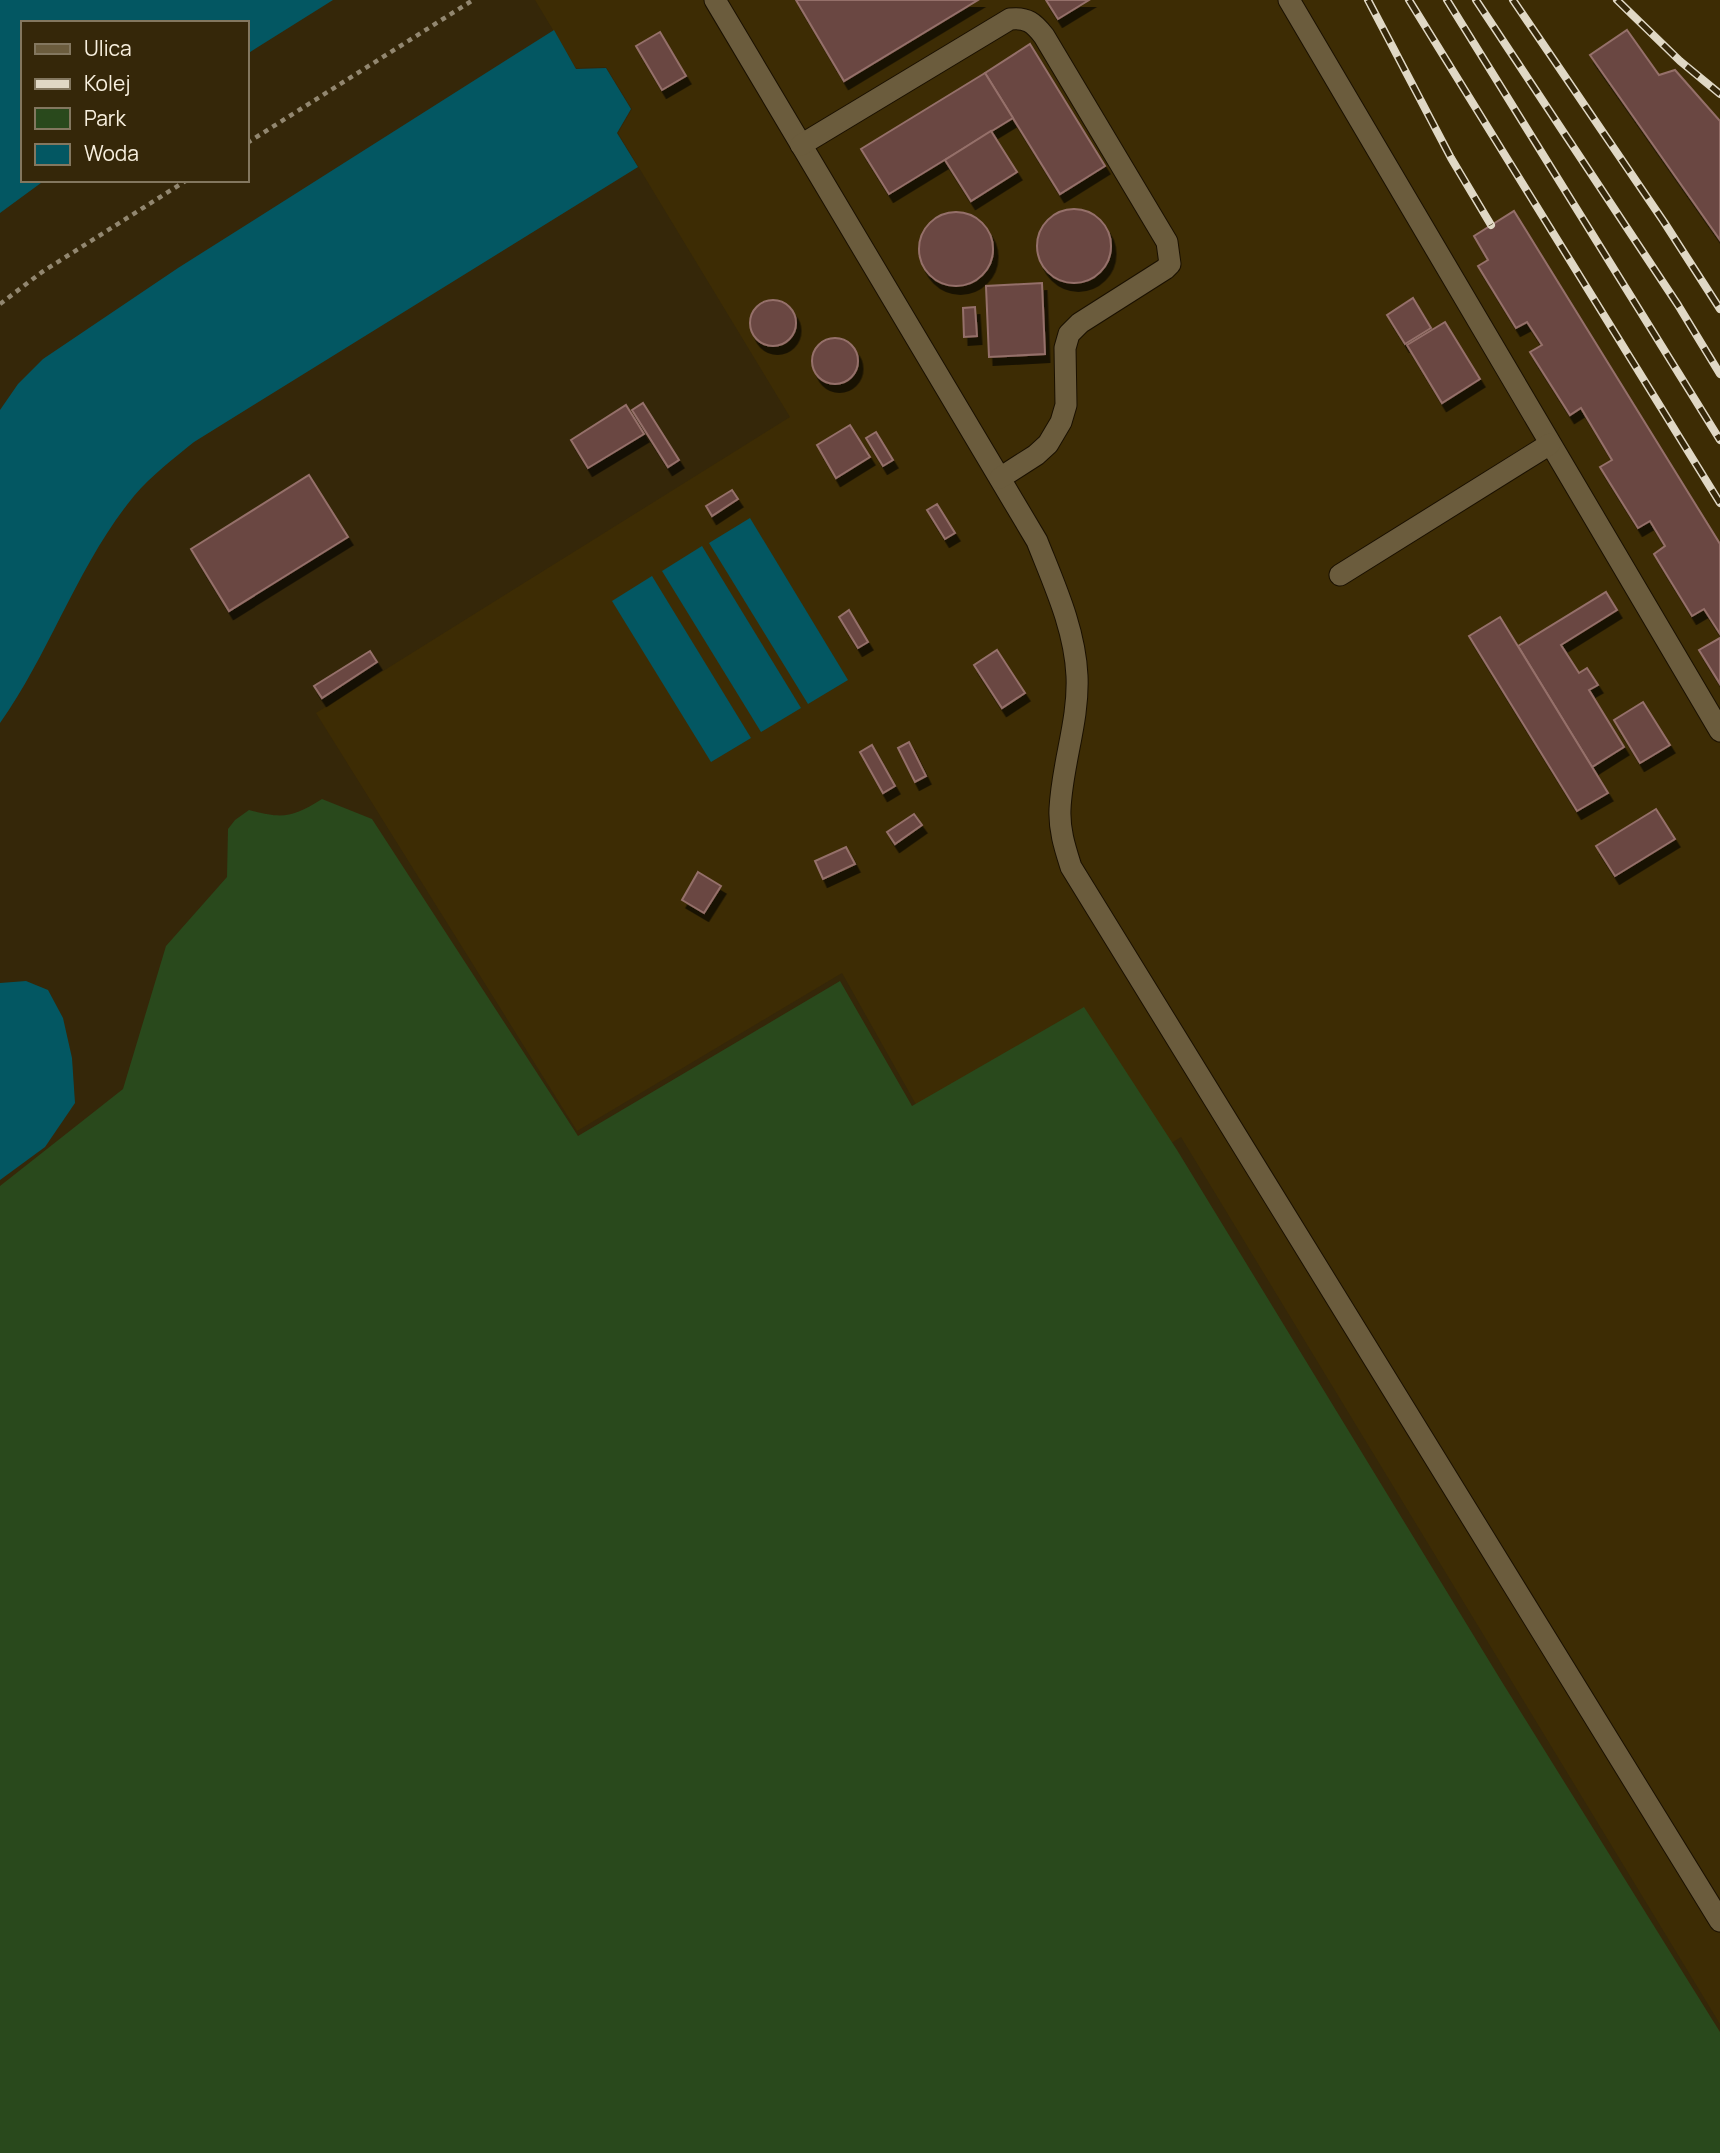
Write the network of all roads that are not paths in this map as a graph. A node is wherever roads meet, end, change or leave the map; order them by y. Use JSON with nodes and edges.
{"nodes":[{"id":1,"x":715,"y":0,"type":"edge"},
{"id":2,"x":1289,"y":0,"type":"edge"},
{"id":3,"x":801,"y":145,"type":"junction"},
{"id":4,"x":1550,"y":444,"type":"junction"},
{"id":5,"x":1000,"y":478,"type":"junction"},
{"id":6,"x":1340,"y":575,"type":"dead end"},
{"id":7,"x":1720,"y":731,"type":"edge"},
{"id":8,"x":1720,"y":1922,"type":"edge"}],
"edges":[{"from":1,"to":3,"type":"lane"},
{"from":2,"to":4,"type":"lane"},
{"from":3,"to":5,"type":"lane"},
{"from":3,"to":5,"type":"lane"},
{"from":4,"to":6,"type":"lane"},
{"from":4,"to":7,"type":"lane"},
{"from":5,"to":8,"type":"lane"}]}
